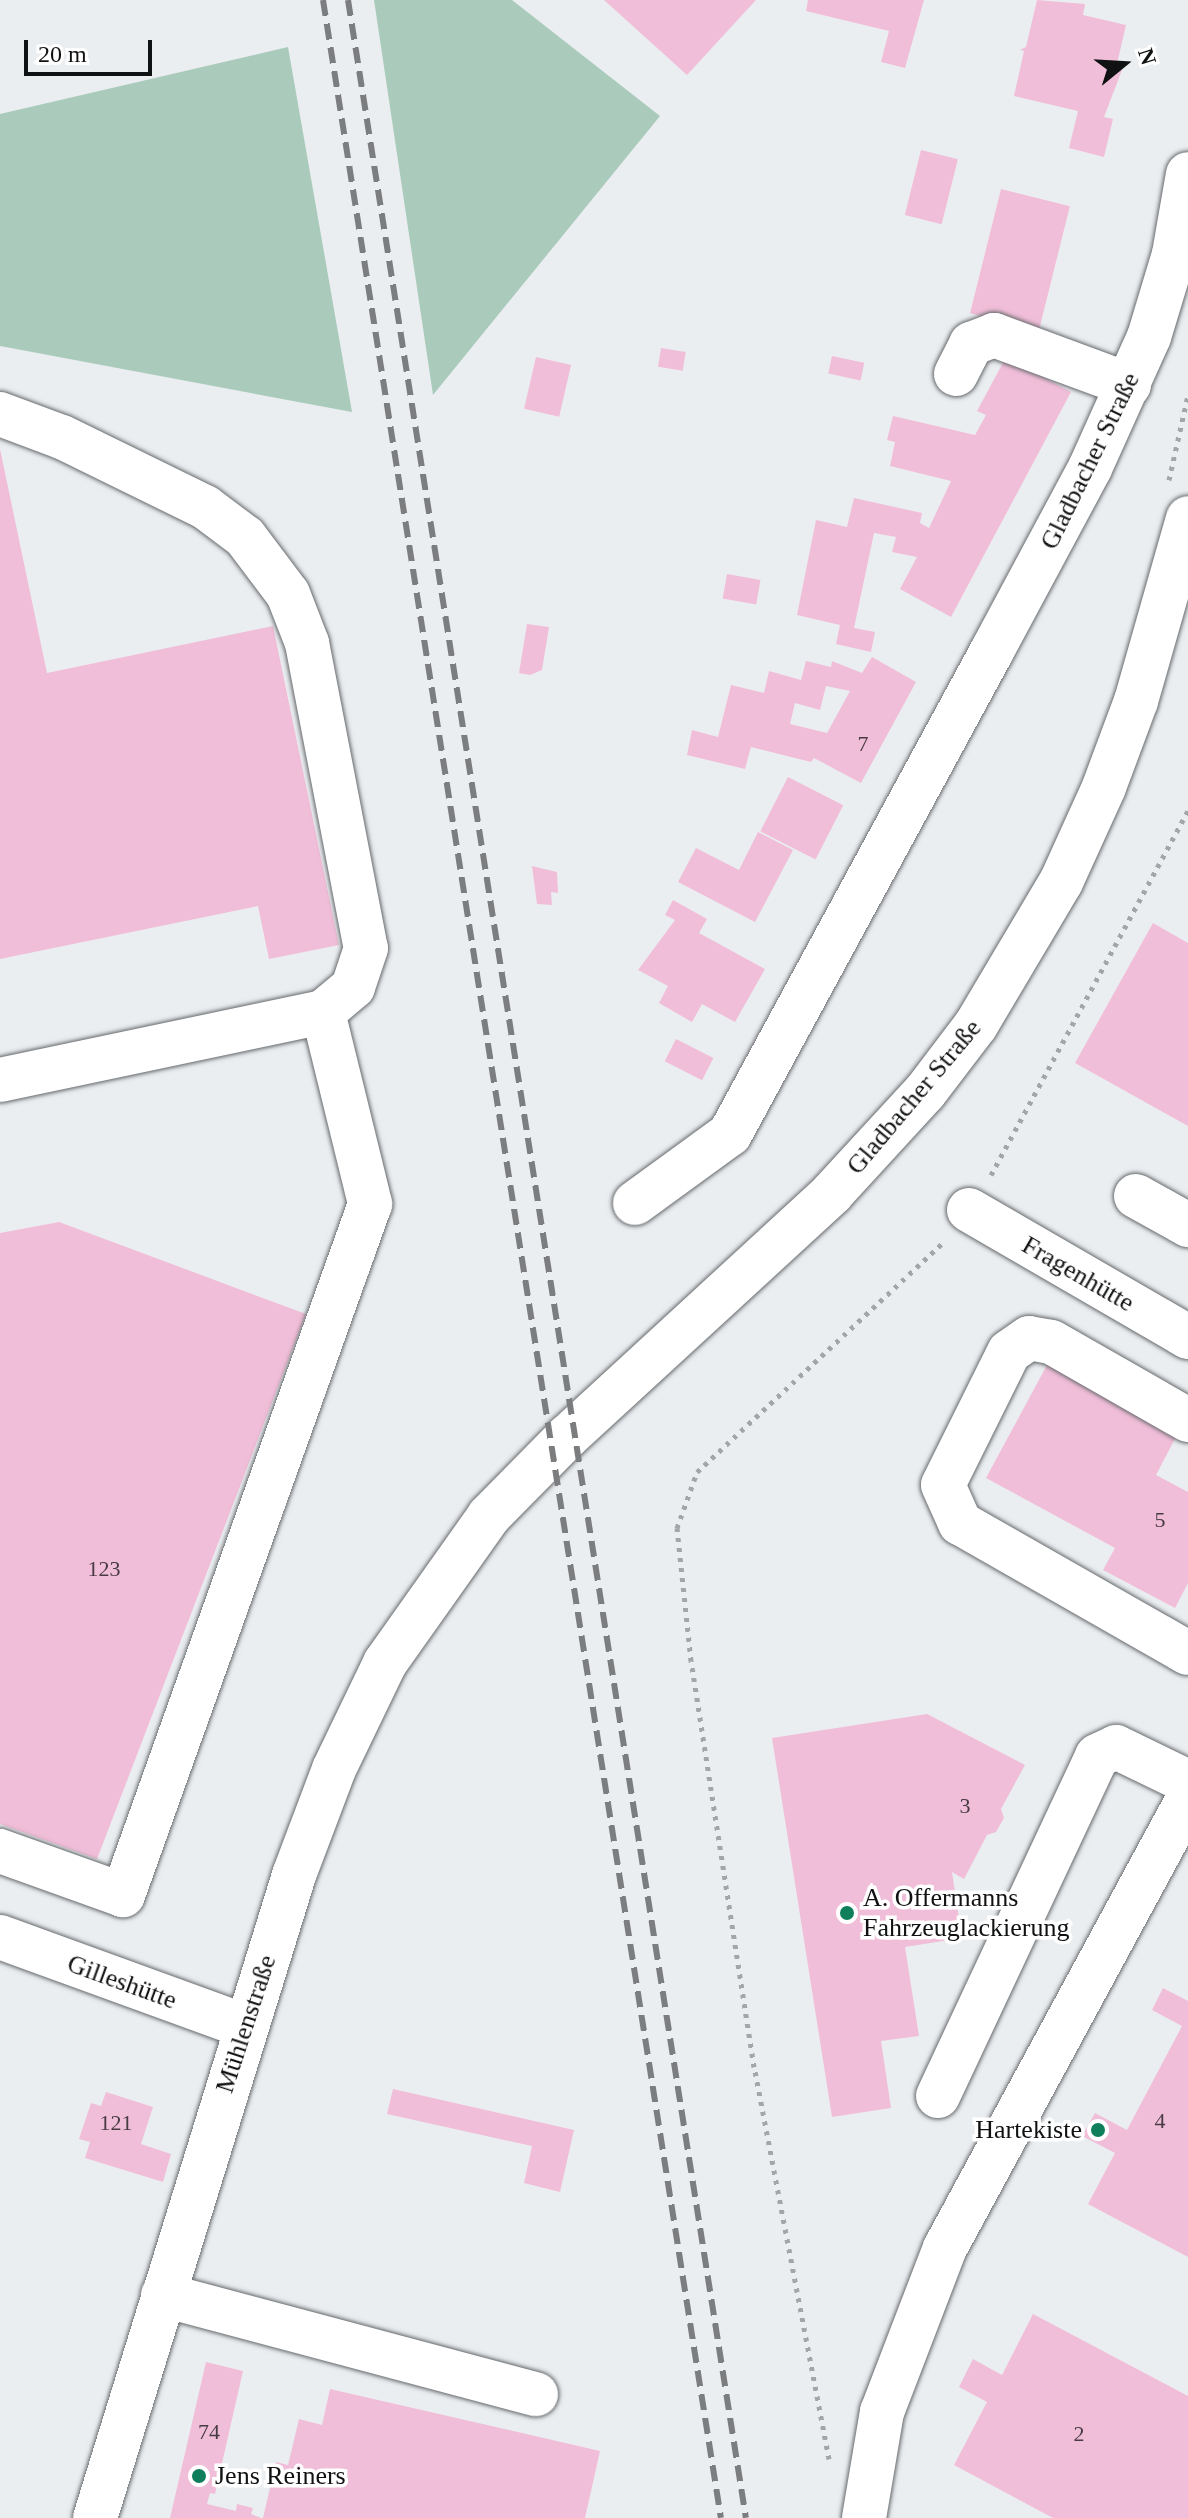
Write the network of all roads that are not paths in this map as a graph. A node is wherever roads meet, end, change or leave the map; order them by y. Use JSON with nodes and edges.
{"nodes":[{"id":1,"x":1188,"y":174,"type":"edge"},
{"id":2,"x":956,"y":374,"type":"dead end"},
{"id":3,"x":1129,"y":385,"type":"junction"},
{"id":4,"x":0,"y":414,"type":"edge"},
{"id":5,"x":1177,"y":507,"type":"edge"},
{"id":6,"x":323,"y":1012,"type":"junction"},
{"id":7,"x":0,"y":1080,"type":"edge"},
{"id":8,"x":1136,"y":1196,"type":"dead end"},
{"id":9,"x":635,"y":1203,"type":"dead end"},
{"id":10,"x":969,"y":1210,"type":"road end"},
{"id":11,"x":1188,"y":1225,"type":"edge"},
{"id":12,"x":1188,"y":1337,"type":"edge"},
{"id":13,"x":1188,"y":1420,"type":"edge"},
{"id":14,"x":458,"y":1556,"type":"joint"},
{"id":15,"x":1188,"y":1653,"type":"edge"},
{"id":16,"x":1188,"y":1782,"type":"edge"},
{"id":17,"x":1188,"y":1799,"type":"edge"},
{"id":18,"x":0,"y":1851,"type":"edge"},
{"id":19,"x":0,"y":1937,"type":"edge"},
{"id":20,"x":245,"y":2026,"type":"junction"},
{"id":21,"x":938,"y":2096,"type":"dead end"},
{"id":22,"x":163,"y":2295,"type":"junction"},
{"id":23,"x":536,"y":2394,"type":"dead end"},
{"id":24,"x":95,"y":2518,"type":"edge"},
{"id":25,"x":864,"y":2518,"type":"edge"}],
"edges":[{"from":1,"to":3,"type":"street","name":"Gladbacher Straße"},
{"from":2,"to":3,"type":"street"},
{"from":3,"to":9,"type":"street","name":"Gladbacher Straße"},
{"from":4,"to":6,"type":"street"},
{"from":5,"to":14,"type":"street","name":"Gladbacher Straße"},
{"from":6,"to":7,"type":"street"},
{"from":6,"to":18,"type":"street"},
{"from":8,"to":11,"type":"street"},
{"from":10,"to":12,"type":"street","name":"Fragenhütte"},
{"from":13,"to":15,"type":"street"},
{"from":14,"to":20,"type":"street","name":"Mühlenstraße"},
{"from":16,"to":21,"type":"street"},
{"from":17,"to":25,"type":"street"},
{"from":19,"to":20,"type":"street","name":"Gilleshütte"},
{"from":20,"to":22,"type":"street","name":"Mühlenstraße"},
{"from":22,"to":23,"type":"street"},
{"from":22,"to":24,"type":"street","name":"Mühlenstraße"}]}
